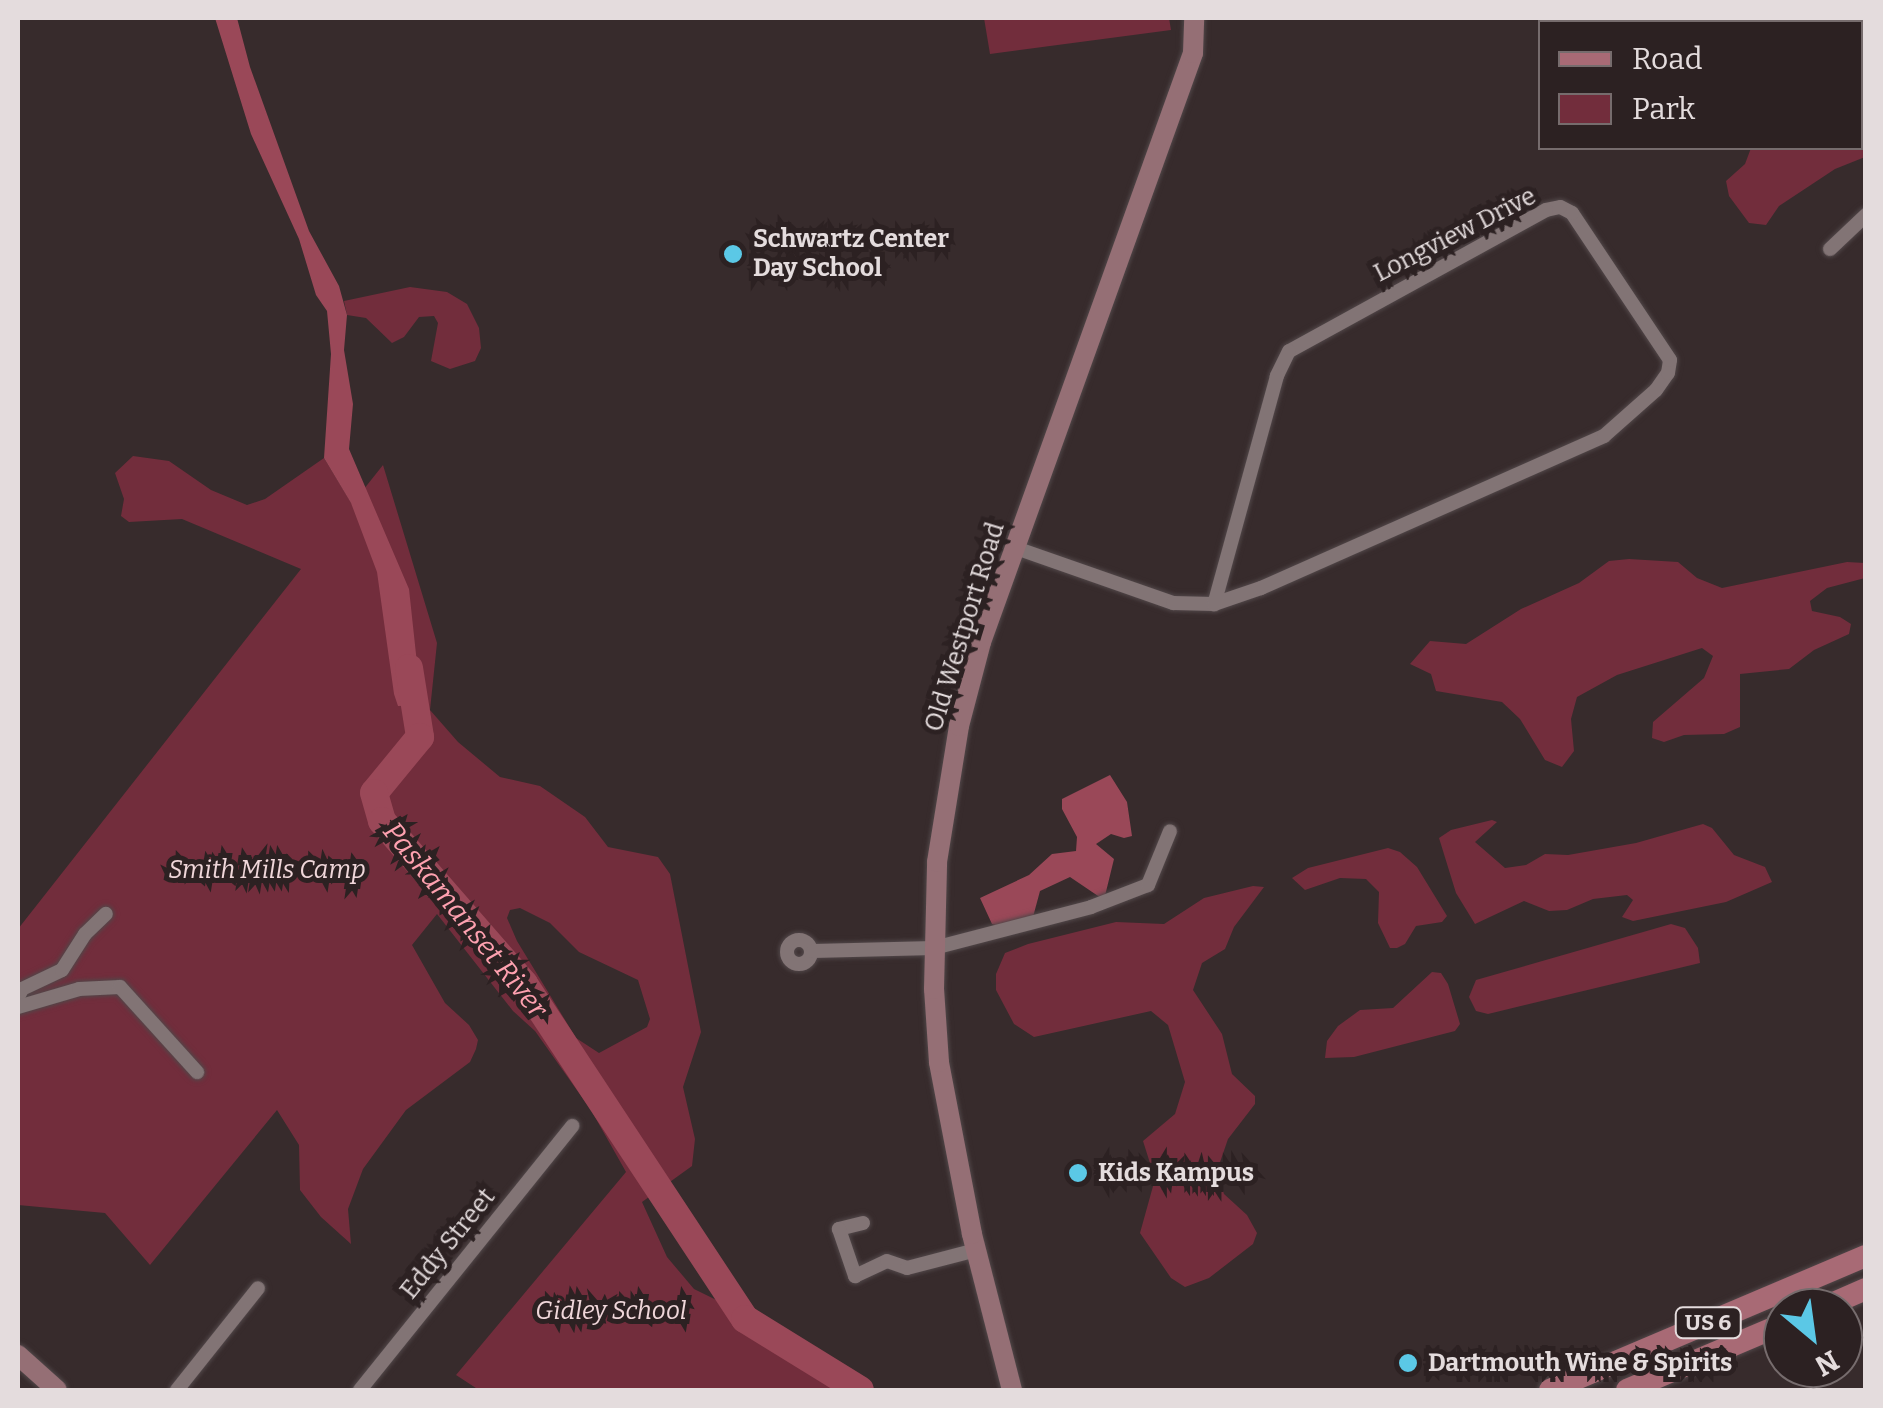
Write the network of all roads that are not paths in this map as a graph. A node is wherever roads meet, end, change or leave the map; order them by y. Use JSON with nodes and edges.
{"nodes":[{"id":1,"x":1194,"y":18,"type":"edge"},
{"id":2,"x":1866,"y":215,"type":"edge"},
{"id":3,"x":1830,"y":249,"type":"dead end"},
{"id":4,"x":1013,"y":547,"type":"junction"},
{"id":5,"x":1214,"y":604,"type":"junction"},
{"id":6,"x":1170,"y":830,"type":"dead end"},
{"id":7,"x":106,"y":914,"type":"dead end"},
{"id":8,"x":934,"y":948,"type":"junction"},
{"id":9,"x":813,"y":950,"type":"dead end"},
{"id":10,"x":18,"y":998,"type":"edge"},
{"id":11,"x":18,"y":1006,"type":"edge"},
{"id":12,"x":197,"y":1072,"type":"dead end"},
{"id":13,"x":572,"y":1126,"type":"dead end"},
{"id":14,"x":863,"y":1223,"type":"dead end"},
{"id":15,"x":976,"y":1250,"type":"junction"},
{"id":16,"x":1866,"y":1256,"type":"edge"},
{"id":17,"x":258,"y":1288,"type":"dead end"},
{"id":18,"x":1763,"y":1332,"type":"edge"},
{"id":19,"x":18,"y":1355,"type":"edge"},
{"id":20,"x":57,"y":1390,"type":"edge"},
{"id":21,"x":176,"y":1390,"type":"edge"},
{"id":22,"x":360,"y":1390,"type":"edge"},
{"id":23,"x":1012,"y":1390,"type":"edge"},
{"id":24,"x":1550,"y":1390,"type":"edge"},
{"id":25,"x":1627,"y":1390,"type":"edge"}],
"edges":[{"from":1,"to":4,"type":"main road","name":"Old Westport Road"},
{"from":2,"to":3,"type":"street"},
{"from":4,"to":5,"type":"street","name":"Longview Drive"},
{"from":4,"to":8,"type":"main road","name":"Old Westport Road"},
{"from":5,"to":5,"type":"street","name":"Longview Drive"},
{"from":6,"to":8,"type":"street"},
{"from":7,"to":10,"type":"street"},
{"from":8,"to":9,"type":"street"},
{"from":8,"to":15,"type":"main road","name":"Old Westport Road"},
{"from":11,"to":12,"type":"street"},
{"from":13,"to":22,"type":"street","name":"Eddy Street"},
{"from":14,"to":15,"type":"street"},
{"from":15,"to":23,"type":"main road","name":"Old Westport Road"},
{"from":16,"to":24,"type":"main road","number":"US 6"},
{"from":17,"to":21,"type":"street"},
{"from":18,"to":25,"type":"main road","number":"US 6"},
{"from":19,"to":20,"type":"main road"}]}
